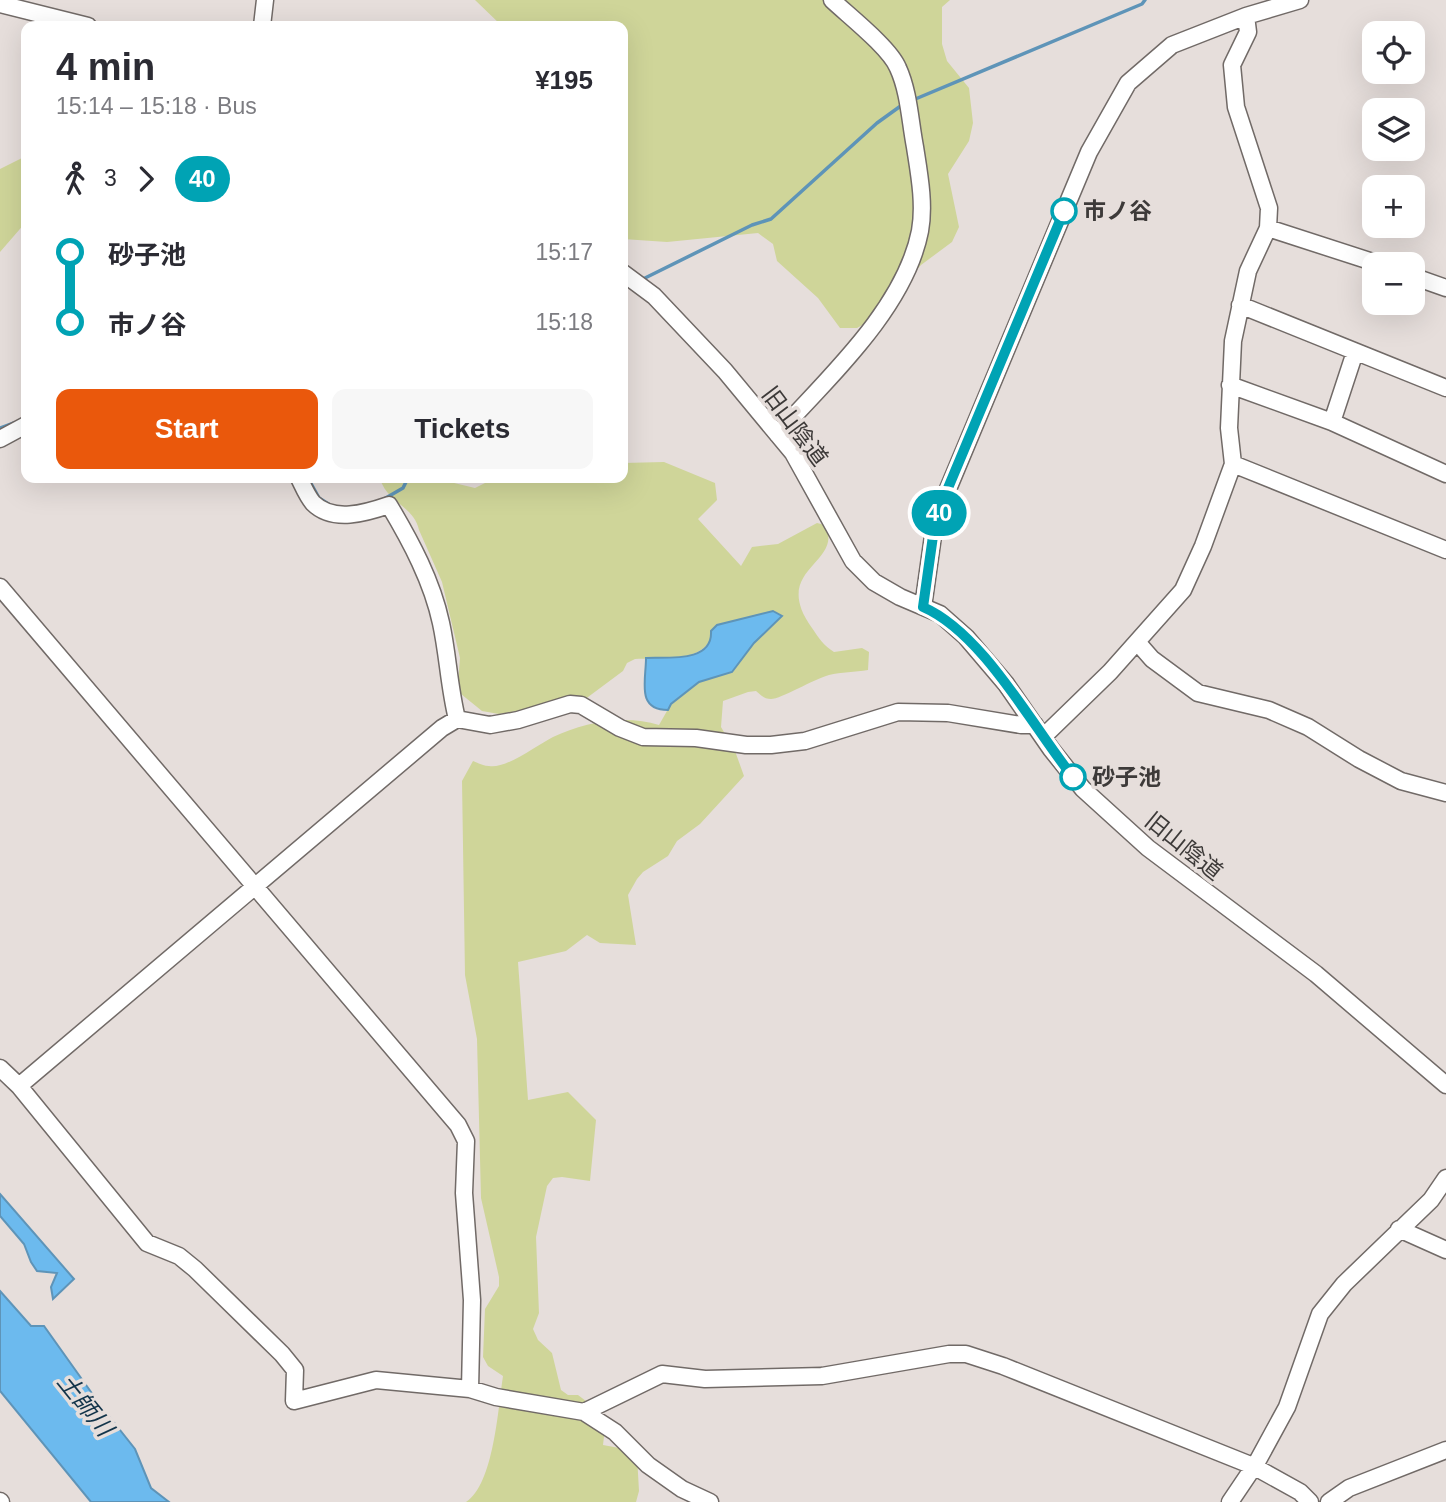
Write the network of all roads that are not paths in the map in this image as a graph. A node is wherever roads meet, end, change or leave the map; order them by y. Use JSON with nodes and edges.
{"nodes":[{"id":1,"x":265,"y":0,"type":"edge"},
{"id":2,"x":831,"y":0,"type":"edge"},
{"id":3,"x":1300,"y":0,"type":"edge"},
{"id":4,"x":0,"y":4,"type":"edge"},
{"id":5,"x":1246,"y":16,"type":"junction"},
{"id":6,"x":68,"y":21,"type":"edge"},
{"id":7,"x":263,"y":21,"type":"edge"},
{"id":8,"x":1268,"y":228,"type":"junction"},
{"id":9,"x":1362,"y":258,"type":"edge"},
{"id":10,"x":628,"y":277,"type":"edge"},
{"id":11,"x":1425,"y":281,"type":"edge"},
{"id":12,"x":1446,"y":288,"type":"edge"},
{"id":13,"x":1240,"y":305,"type":"junction"},
{"id":14,"x":1355,"y":352,"type":"junction"},
{"id":15,"x":1230,"y":385,"type":"junction"},
{"id":16,"x":1446,"y":388,"type":"edge"},
{"id":17,"x":1332,"y":422,"type":"junction"},
{"id":18,"x":21,"y":428,"type":"edge"},
{"id":19,"x":777,"y":434,"type":"junction"},
{"id":20,"x":0,"y":439,"type":"edge"},
{"id":21,"x":1233,"y":464,"type":"junction"},
{"id":22,"x":1446,"y":474,"type":"edge"},
{"id":23,"x":302,"y":483,"type":"edge"},
{"id":24,"x":1446,"y":550,"type":"edge"},
{"id":25,"x":0,"y":587,"type":"edge"},
{"id":26,"x":923,"y":607,"type":"junction"},
{"id":27,"x":1138,"y":643,"type":"junction"},
{"id":28,"x":457,"y":719,"type":"junction"},
{"id":29,"x":1039,"y":731,"type":"junction"},
{"id":30,"x":1446,"y":793,"type":"edge"},
{"id":31,"x":256,"y":888,"type":"junction"},
{"id":32,"x":0,"y":1068,"type":"edge"},
{"id":33,"x":1446,"y":1085,"type":"edge"},
{"id":34,"x":19,"y":1086,"type":"junction"},
{"id":35,"x":1446,"y":1178,"type":"edge"},
{"id":36,"x":1399,"y":1229,"type":"junction"},
{"id":37,"x":1446,"y":1250,"type":"edge"},
{"id":38,"x":470,"y":1389,"type":"junction"},
{"id":39,"x":584,"y":1412,"type":"junction"},
{"id":40,"x":1446,"y":1450,"type":"edge"},
{"id":41,"x":1252,"y":1466,"type":"junction"},
{"id":42,"x":710,"y":1502,"type":"edge"},
{"id":43,"x":1230,"y":1502,"type":"edge"},
{"id":44,"x":1310,"y":1502,"type":"edge"},
{"id":45,"x":1329,"y":1502,"type":"edge"}],
"edges":[{"from":1,"to":7,"type":"street"},
{"from":2,"to":19,"type":"street"},
{"from":3,"to":5,"type":"street"},
{"from":4,"to":6,"type":"street"},
{"from":5,"to":8,"type":"street"},
{"from":5,"to":26,"type":"street"},
{"from":8,"to":9,"type":"street"},
{"from":8,"to":13,"type":"street"},
{"from":10,"to":19,"type":"street","name":"旧山陰道"},
{"from":11,"to":12,"type":"street"},
{"from":13,"to":14,"type":"street"},
{"from":13,"to":15,"type":"street"},
{"from":14,"to":16,"type":"street"},
{"from":14,"to":17,"type":"street"},
{"from":15,"to":17,"type":"street"},
{"from":15,"to":21,"type":"street"},
{"from":17,"to":22,"type":"street"},
{"from":18,"to":20,"type":"street"},
{"from":19,"to":26,"type":"street","name":"旧山陰道"},
{"from":21,"to":24,"type":"street"},
{"from":21,"to":27,"type":"street"},
{"from":23,"to":28,"type":"street"},
{"from":25,"to":31,"type":"street"},
{"from":26,"to":29,"type":"street","name":"旧山陰道"},
{"from":27,"to":29,"type":"street"},
{"from":27,"to":30,"type":"street"},
{"from":28,"to":29,"type":"street"},
{"from":28,"to":31,"type":"street"},
{"from":29,"to":33,"type":"street","name":"旧山陰道"},
{"from":31,"to":34,"type":"street"},
{"from":31,"to":38,"type":"street"},
{"from":32,"to":34,"type":"street"},
{"from":34,"to":38,"type":"street"},
{"from":35,"to":36,"type":"street"},
{"from":36,"to":37,"type":"street"},
{"from":36,"to":41,"type":"street"},
{"from":38,"to":39,"type":"street"},
{"from":39,"to":41,"type":"street"},
{"from":39,"to":42,"type":"street"},
{"from":40,"to":45,"type":"street"},
{"from":41,"to":43,"type":"street"},
{"from":41,"to":44,"type":"street"}]}
